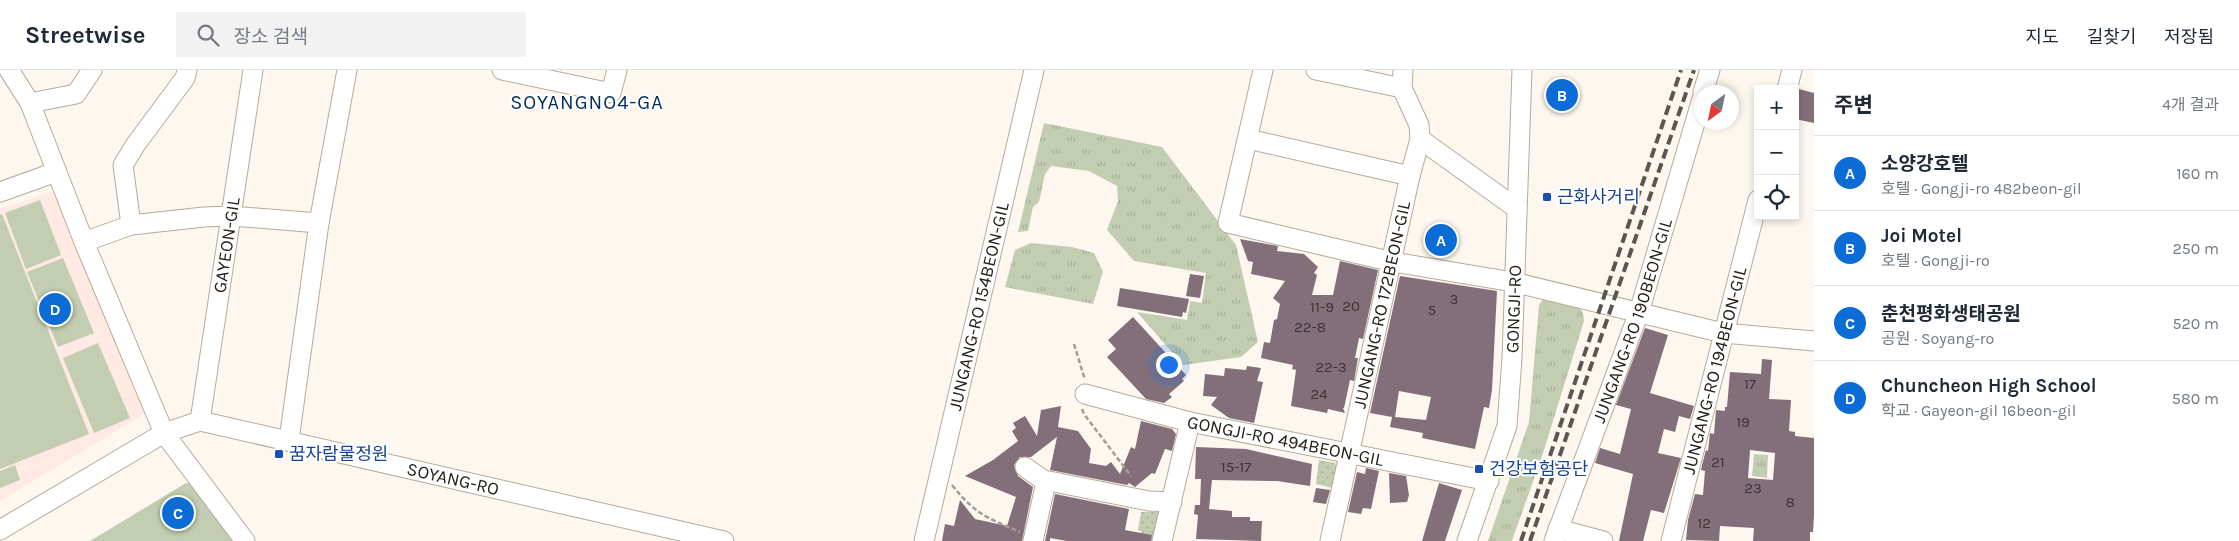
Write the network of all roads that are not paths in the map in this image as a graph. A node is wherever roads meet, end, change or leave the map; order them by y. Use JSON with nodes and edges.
{"nodes":[{"id":1,"x":9,"y":70,"type":"edge"},
{"id":2,"x":92,"y":70,"type":"edge"},
{"id":3,"x":187,"y":70,"type":"edge"},
{"id":4,"x":253,"y":70,"type":"edge"},
{"id":5,"x":347,"y":70,"type":"edge"},
{"id":6,"x":617,"y":70,"type":"edge"},
{"id":7,"x":1034,"y":70,"type":"edge"},
{"id":8,"x":1263,"y":70,"type":"edge"},
{"id":9,"x":1316,"y":70,"type":"edge"},
{"id":10,"x":1522,"y":70,"type":"edge"},
{"id":11,"x":1710,"y":70,"type":"edge"},
{"id":12,"x":1792,"y":70,"type":"edge"},
{"id":13,"x":513,"y":71,"type":"edge"},
{"id":14,"x":1403,"y":79,"type":"edge"},
{"id":15,"x":1705,"y":85,"type":"edge"},
{"id":16,"x":1788,"y":85,"type":"edge"},
{"id":17,"x":30,"y":103,"type":"junction"},
{"id":18,"x":1694,"y":126,"type":"edge"},
{"id":19,"x":1248,"y":139,"type":"junction"},
{"id":20,"x":1420,"y":139,"type":"junction"},
{"id":21,"x":56,"y":172,"type":"junction"},
{"id":22,"x":1410,"y":176,"type":"junction"},
{"id":23,"x":0,"y":192,"type":"edge"},
{"id":24,"x":1516,"y":208,"type":"junction"},
{"id":25,"x":1754,"y":215,"type":"edge"},
{"id":26,"x":231,"y":216,"type":"junction"},
{"id":27,"x":319,"y":223,"type":"junction"},
{"id":28,"x":131,"y":224,"type":"junction"},
{"id":29,"x":84,"y":242,"type":"junction"},
{"id":30,"x":1393,"y":262,"type":"junction"},
{"id":31,"x":1513,"y":282,"type":"junction"},
{"id":32,"x":1639,"y":312,"type":"junction"},
{"id":33,"x":1722,"y":333,"type":"junction"},
{"id":34,"x":1814,"y":340,"type":"edge"},
{"id":35,"x":1085,"y":394,"type":"dead end"},
{"id":36,"x":200,"y":421,"type":"junction"},
{"id":37,"x":1190,"y":422,"type":"junction"},
{"id":38,"x":164,"y":433,"type":"junction"},
{"id":39,"x":289,"y":440,"type":"junction"},
{"id":40,"x":1350,"y":454,"type":"junction"},
{"id":41,"x":1025,"y":467,"type":"dead end"},
{"id":42,"x":1489,"y":481,"type":"junction"},
{"id":43,"x":1046,"y":482,"type":"junction"},
{"id":44,"x":1172,"y":502,"type":"junction"},
{"id":45,"x":0,"y":530,"type":"edge"},
{"id":46,"x":1556,"y":535,"type":"edge"},
{"id":47,"x":1033,"y":539,"type":"edge"},
{"id":48,"x":244,"y":541,"type":"edge"},
{"id":49,"x":724,"y":541,"type":"edge"},
{"id":50,"x":924,"y":541,"type":"edge"},
{"id":51,"x":1162,"y":541,"type":"edge"},
{"id":52,"x":1330,"y":541,"type":"edge"},
{"id":53,"x":1467,"y":541,"type":"edge"},
{"id":54,"x":1602,"y":541,"type":"edge"},
{"id":55,"x":1671,"y":541,"type":"edge"}],
"edges":[{"from":1,"to":17,"type":"street"},
{"from":2,"to":17,"type":"street"},
{"from":3,"to":28,"type":"street"},
{"from":4,"to":26,"type":"street","name":"GAYEON-GIL"},
{"from":5,"to":27,"type":"street"},
{"from":6,"to":13,"type":"street"},
{"from":7,"to":50,"type":"street","name":"JUNGANG-RO 154BEON-GIL"},
{"from":8,"to":19,"type":"street"},
{"from":9,"to":14,"type":"street"},
{"from":10,"to":24,"type":"street","name":"GONGJI-RO"},
{"from":11,"to":15,"type":"street"},
{"from":12,"to":16,"type":"street"},
{"from":14,"to":20,"type":"street","name":"JUNGANG-RO 172BEON-GIL"},
{"from":17,"to":21,"type":"street"},
{"from":18,"to":32,"type":"street","name":"JUNGANG-RO 190BEON-GIL"},
{"from":19,"to":22,"type":"street"},
{"from":19,"to":30,"type":"street"},
{"from":20,"to":22,"type":"street","name":"JUNGANG-RO 172BEON-GIL"},
{"from":20,"to":24,"type":"street"},
{"from":21,"to":23,"type":"street"},
{"from":21,"to":29,"type":"street"},
{"from":22,"to":30,"type":"street","name":"JUNGANG-RO 172BEON-GIL"},
{"from":24,"to":31,"type":"street","name":"GONGJI-RO"},
{"from":25,"to":33,"type":"street","name":"JUNGANG-RO 194BEON-GIL"},
{"from":26,"to":27,"type":"street"},
{"from":26,"to":28,"type":"street"},
{"from":26,"to":36,"type":"street","name":"GAYEON-GIL"},
{"from":27,"to":39,"type":"street"},
{"from":28,"to":29,"type":"street"},
{"from":29,"to":38,"type":"street"},
{"from":30,"to":31,"type":"street"},
{"from":30,"to":40,"type":"street","name":"JUNGANG-RO 172BEON-GIL"},
{"from":31,"to":32,"type":"street"},
{"from":31,"to":42,"type":"street","name":"GONGJI-RO"},
{"from":32,"to":33,"type":"street"},
{"from":32,"to":46,"type":"street","name":"JUNGANG-RO 190BEON-GIL"},
{"from":33,"to":34,"type":"street"},
{"from":33,"to":55,"type":"street","name":"JUNGANG-RO 194BEON-GIL"},
{"from":35,"to":37,"type":"street","name":"GONGJI-RO 494BEON-GIL"},
{"from":36,"to":38,"type":"street"},
{"from":36,"to":39,"type":"street","name":"SOYANG-RO"},
{"from":37,"to":40,"type":"street","name":"GONGJI-RO 494BEON-GIL"},
{"from":37,"to":44,"type":"street"},
{"from":38,"to":45,"type":"street"},
{"from":38,"to":48,"type":"street"},
{"from":39,"to":49,"type":"street","name":"SOYANG-RO"},
{"from":40,"to":42,"type":"street","name":"GONGJI-RO 494BEON-GIL"},
{"from":40,"to":52,"type":"street","name":"JUNGANG-RO 172BEON-GIL"},
{"from":41,"to":43,"type":"street"},
{"from":42,"to":53,"type":"street","name":"GONGJI-RO"},
{"from":43,"to":44,"type":"street"},
{"from":43,"to":47,"type":"street"},
{"from":44,"to":51,"type":"street"},
{"from":46,"to":54,"type":"street"}]}
